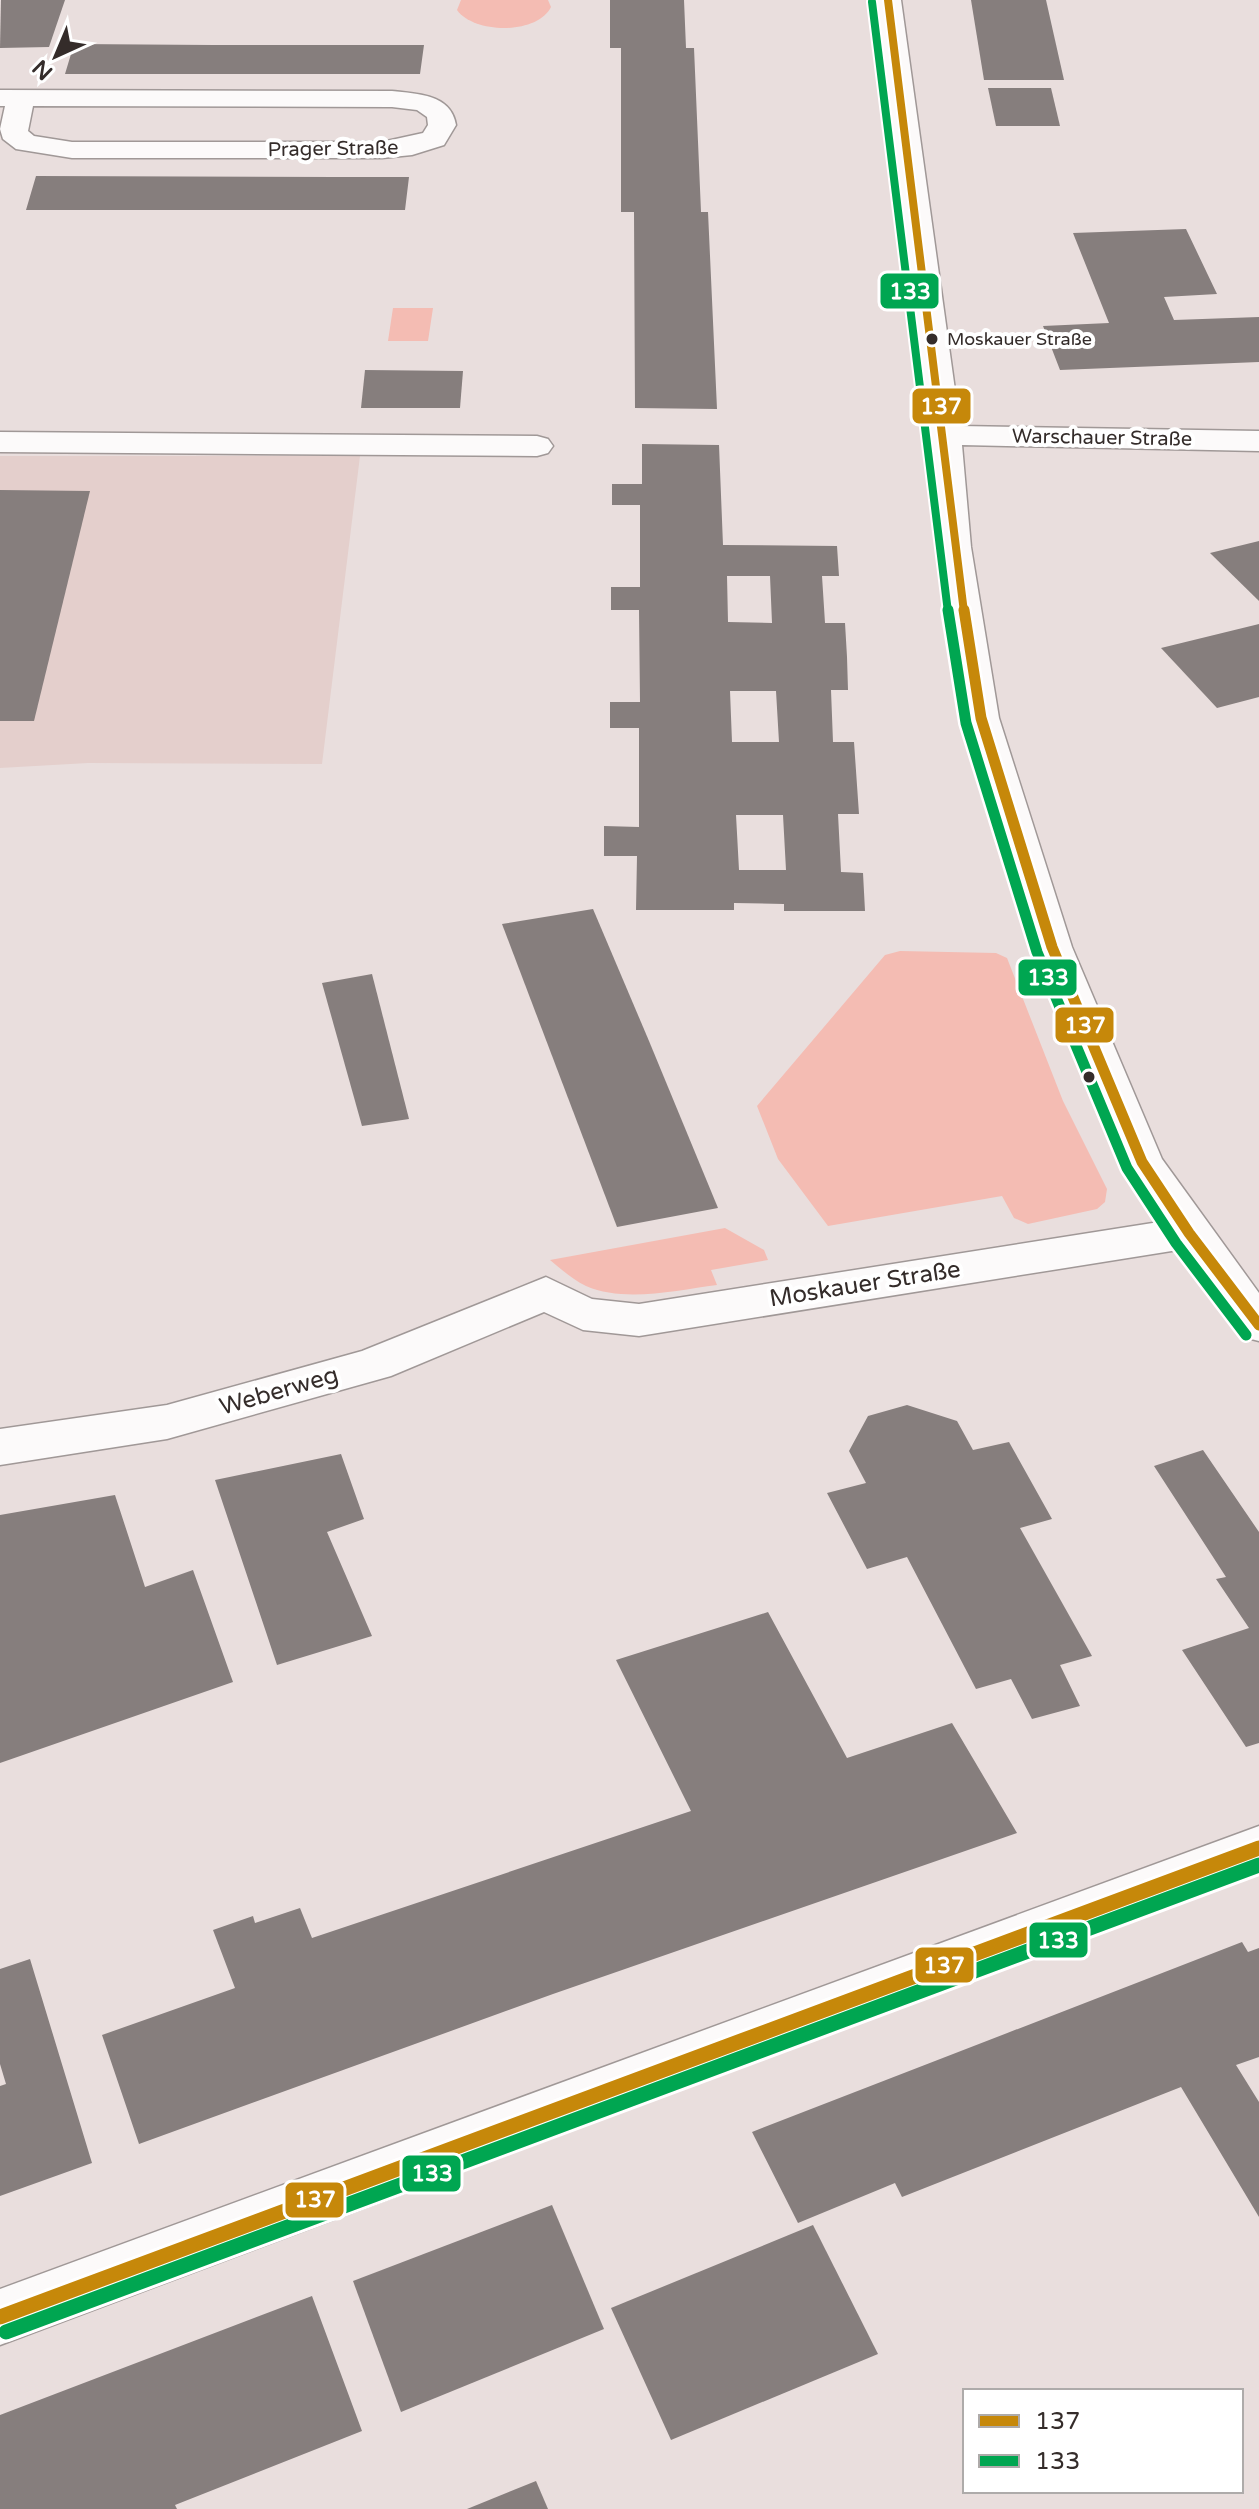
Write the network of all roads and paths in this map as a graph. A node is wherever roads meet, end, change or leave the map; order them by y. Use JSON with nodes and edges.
{"nodes":[{"id":1,"x":888,"y":0,"type":"edge"},
{"id":2,"x":10,"y":98,"type":"edge"},
{"id":3,"x":945,"y":435,"type":"junction"},
{"id":4,"x":1259,"y":441,"type":"edge"},
{"id":5,"x":0,"y":442,"type":"edge"},
{"id":6,"x":537,"y":446,"type":"dead end"},
{"id":7,"x":1189,"y":1233,"type":"junction"},
{"id":8,"x":546,"y":1293,"type":"joint"},
{"id":9,"x":1259,"y":1325,"type":"edge"},
{"id":10,"x":0,"y":1447,"type":"edge"},
{"id":11,"x":1259,"y":1848,"type":"edge"},
{"id":12,"x":0,"y":2317,"type":"edge"}],
"edges":[{"from":1,"to":3,"type":"street"},
{"from":2,"to":2,"type":"street","name":"Prager Straße"},
{"from":3,"to":4,"type":"street","name":"Warschauer Straße"},
{"from":3,"to":7,"type":"street"},
{"from":5,"to":6,"type":"street"},
{"from":7,"to":8,"type":"street","name":"Moskauer Straße"},
{"from":7,"to":9,"type":"street"},
{"from":8,"to":10,"type":"street","name":"Weberweg"},
{"from":11,"to":12,"type":"street"}]}
